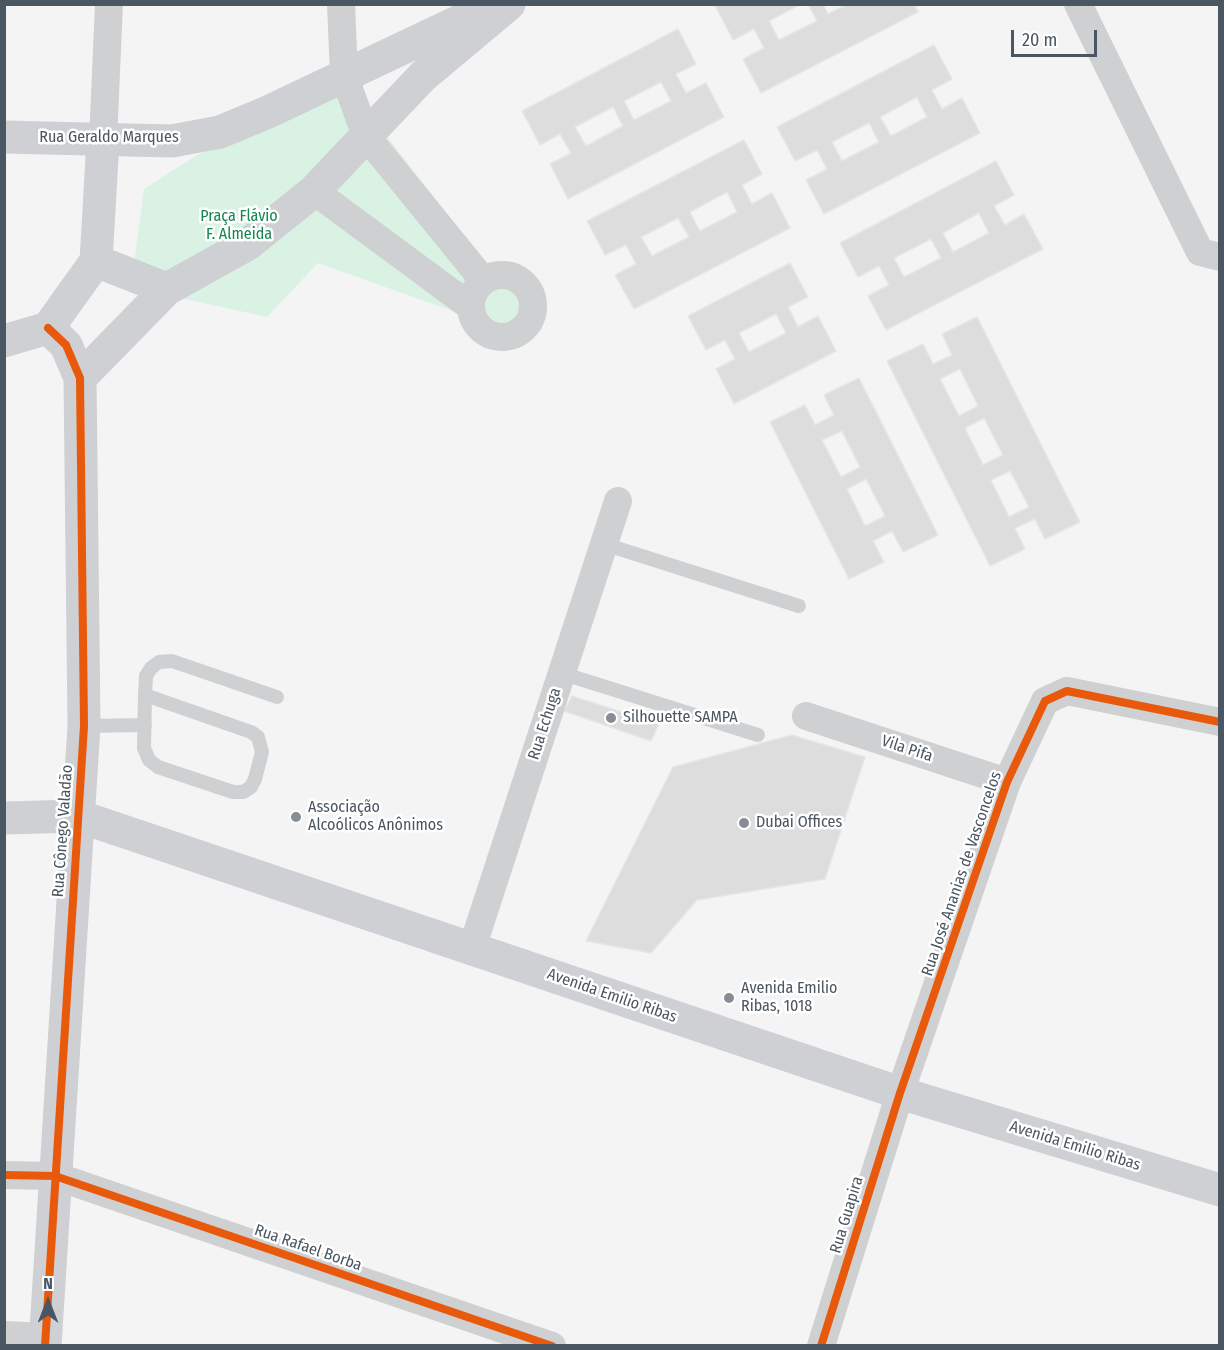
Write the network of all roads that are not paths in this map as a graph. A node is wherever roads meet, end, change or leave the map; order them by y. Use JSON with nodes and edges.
{"nodes":[{"id":1,"x":109,"y":4,"type":"edge"},
{"id":2,"x":341,"y":4,"type":"edge"},
{"id":3,"x":494,"y":4,"type":"edge"},
{"id":4,"x":509,"y":4,"type":"edge"},
{"id":5,"x":1078,"y":4,"type":"edge"},
{"id":6,"x":344,"y":75,"type":"junction"},
{"id":7,"x":366,"y":136,"type":"junction"},
{"id":8,"x":4,"y":137,"type":"edge"},
{"id":9,"x":103,"y":141,"type":"junction"},
{"id":10,"x":314,"y":192,"type":"junction"},
{"id":11,"x":1220,"y":257,"type":"edge"},
{"id":12,"x":96,"y":261,"type":"junction"},
{"id":13,"x":483,"y":280,"type":"junction"},
{"id":14,"x":167,"y":289,"type":"junction"},
{"id":15,"x":471,"y":307,"type":"junction"},
{"id":16,"x":48,"y":328,"type":"junction"},
{"id":17,"x":4,"y":341,"type":"edge"},
{"id":18,"x":80,"y":378,"type":"junction"},
{"id":19,"x":618,"y":501,"type":"dead end"},
{"id":20,"x":604,"y":544,"type":"junction"},
{"id":21,"x":799,"y":606,"type":"dead end"},
{"id":22,"x":561,"y":673,"type":"junction"},
{"id":23,"x":145,"y":695,"type":"junction"},
{"id":24,"x":278,"y":697,"type":"dead end"},
{"id":25,"x":807,"y":716,"type":"dead end"},
{"id":26,"x":1220,"y":722,"type":"edge"},
{"id":27,"x":145,"y":725,"type":"junction"},
{"id":28,"x":84,"y":726,"type":"junction"},
{"id":29,"x":758,"y":735,"type":"dead end"},
{"id":30,"x":81,"y":765,"type":"junction"},
{"id":31,"x":1007,"y":782,"type":"junction"},
{"id":32,"x":78,"y":816,"type":"junction"},
{"id":33,"x":9,"y":818,"type":"edge"},
{"id":34,"x":472,"y":948,"type":"junction"},
{"id":35,"x":900,"y":1093,"type":"junction"},
{"id":36,"x":4,"y":1175,"type":"edge"},
{"id":37,"x":55,"y":1176,"type":"junction"},
{"id":38,"x":1220,"y":1190,"type":"edge"},
{"id":39,"x":4,"y":1335,"type":"edge"},
{"id":40,"x":46,"y":1341,"type":"edge"},
{"id":41,"x":552,"y":1346,"type":"edge"},
{"id":42,"x":821,"y":1346,"type":"edge"}],
"edges":[{"from":1,"to":9,"type":"street"},
{"from":2,"to":6,"type":"street"},
{"from":3,"to":6,"type":"street","name":"Rua Geraldo Marques"},
{"from":4,"to":7,"type":"street"},
{"from":5,"to":11,"type":"street"},
{"from":6,"to":7,"type":"street"},
{"from":6,"to":9,"type":"street","name":"Rua Geraldo Marques"},
{"from":7,"to":10,"type":"street"},
{"from":7,"to":13,"type":"street"},
{"from":8,"to":9,"type":"street","name":"Rua Geraldo Marques"},
{"from":9,"to":12,"type":"street"},
{"from":10,"to":14,"type":"street"},
{"from":10,"to":15,"type":"street"},
{"from":12,"to":14,"type":"street"},
{"from":12,"to":16,"type":"street"},
{"from":13,"to":15,"type":"street"},
{"from":13,"to":15,"type":"street"},
{"from":14,"to":18,"type":"street"},
{"from":16,"to":17,"type":"street"},
{"from":16,"to":18,"type":"street","name":"Rua Cônego Valadão"},
{"from":18,"to":28,"type":"street","name":"Rua Cônego Valadão"},
{"from":19,"to":20,"type":"street","name":"Rua Echuga"},
{"from":20,"to":21,"type":"lane"},
{"from":20,"to":22,"type":"street","name":"Rua Echuga"},
{"from":22,"to":29,"type":"lane"},
{"from":22,"to":34,"type":"street","name":"Rua Echuga"},
{"from":23,"to":24,"type":"lane"},
{"from":23,"to":27,"type":"lane"},
{"from":23,"to":27,"type":"lane"},
{"from":25,"to":31,"type":"street","name":"Vila Pifa"},
{"from":26,"to":31,"type":"street","name":"Rua José Ananias de Vasconcelos"},
{"from":27,"to":28,"type":"lane"},
{"from":28,"to":30,"type":"street","name":"Rua Cônego Valadão"},
{"from":30,"to":32,"type":"street","name":"Rua Cônego Valadão"},
{"from":30,"to":33,"type":"street"},
{"from":31,"to":35,"type":"street","name":"Rua José Ananias de Vasconcelos"},
{"from":32,"to":33,"type":"street","name":"Avenida Emilio Ribas"},
{"from":32,"to":34,"type":"street","name":"Avenida Emilio Ribas"},
{"from":32,"to":37,"type":"street","name":"Rua Cônego Valadão"},
{"from":34,"to":35,"type":"street","name":"Avenida Emilio Ribas"},
{"from":35,"to":38,"type":"street","name":"Avenida Emilio Ribas"},
{"from":35,"to":42,"type":"street","name":"Rua Guapira"},
{"from":36,"to":37,"type":"street","name":"Rua Rafael Borba"},
{"from":37,"to":40,"type":"street","name":"Rua Cônego Valadão"},
{"from":37,"to":41,"type":"street","name":"Rua Rafael Borba"},
{"from":39,"to":40,"type":"street"}]}
